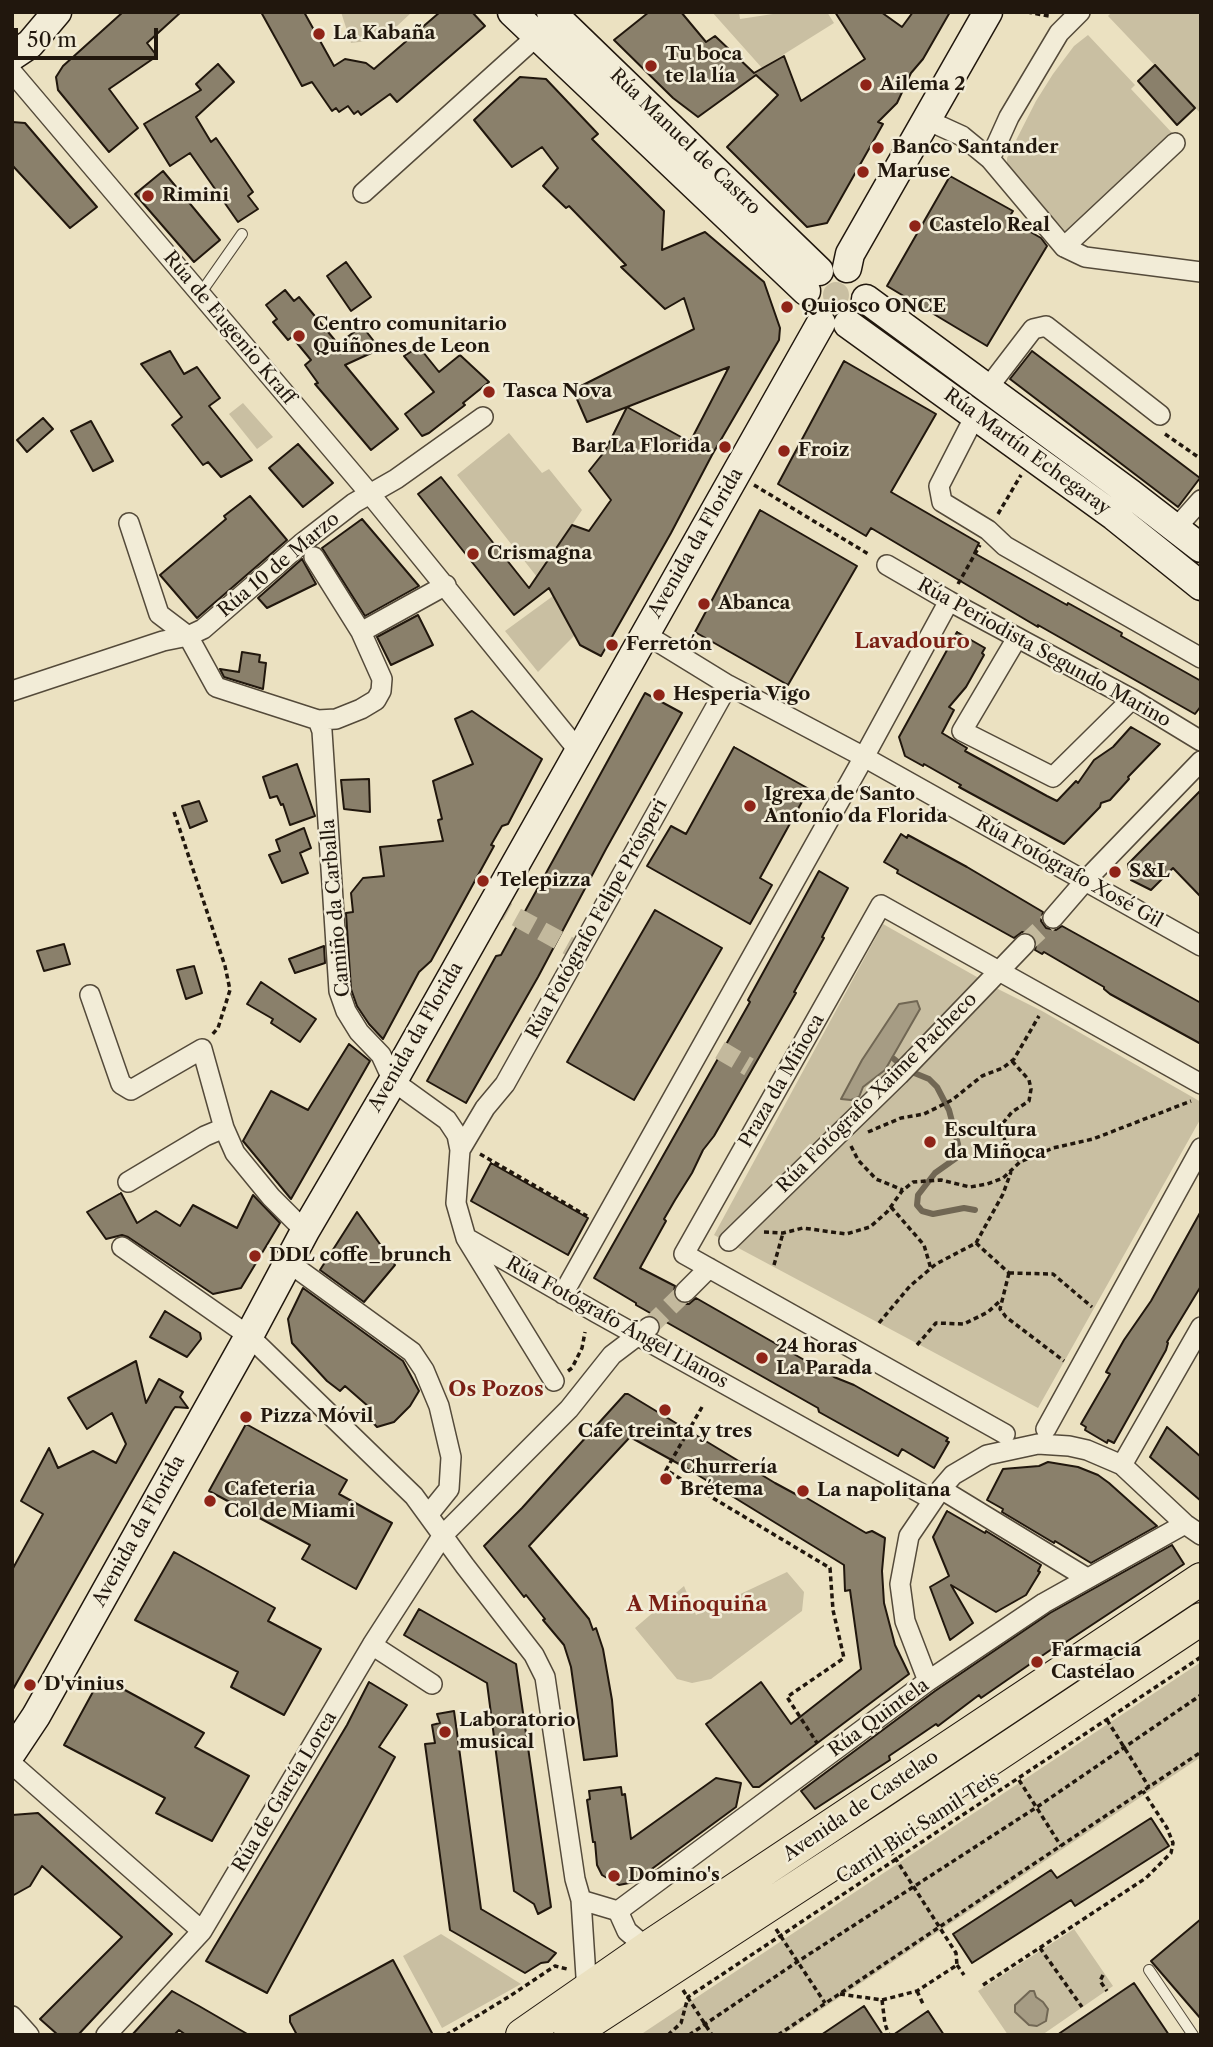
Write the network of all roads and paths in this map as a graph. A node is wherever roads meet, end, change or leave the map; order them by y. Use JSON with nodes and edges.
{"nodes":[{"id":1,"x":513,"y":12,"type":"edge"},
{"id":2,"x":1080,"y":12,"type":"edge"},
{"id":3,"x":984,"y":14,"type":"edge"},
{"id":4,"x":54,"y":15,"type":"edge"},
{"id":5,"x":544,"y":24,"type":"edge"},
{"id":6,"x":14,"y":58,"type":"edge"},
{"id":7,"x":927,"y":120,"type":"junction"},
{"id":8,"x":1175,"y":143,"type":"dead end"},
{"id":9,"x":990,"y":159,"type":"junction"},
{"id":10,"x":363,"y":193,"type":"dead end"},
{"id":11,"x":242,"y":234,"type":"dead end"},
{"id":12,"x":1065,"y":247,"type":"junction"},
{"id":13,"x":847,"y":268,"type":"junction"},
{"id":14,"x":1201,"y":272,"type":"edge"},
{"id":15,"x":812,"y":281,"type":"junction"},
{"id":16,"x":200,"y":295,"type":"junction"},
{"id":17,"x":866,"y":299,"type":"junction"},
{"id":18,"x":835,"y":323,"type":"junction"},
{"id":19,"x":982,"y":401,"type":"junction"},
{"id":20,"x":1160,"y":415,"type":"dead end"},
{"id":21,"x":483,"y":417,"type":"dead end"},
{"id":22,"x":735,"y":474,"type":"junction"},
{"id":23,"x":1022,"y":474,"type":"dead end"},
{"id":24,"x":370,"y":494,"type":"junction"},
{"id":25,"x":1201,"y":500,"type":"edge"},
{"id":26,"x":993,"y":522,"type":"dead end"},
{"id":27,"x":129,"y":523,"type":"dead end"},
{"id":28,"x":1176,"y":528,"type":"junction"},
{"id":29,"x":984,"y":538,"type":"dead end"},
{"id":30,"x":1201,"y":548,"type":"edge"},
{"id":31,"x":314,"y":557,"type":"dead end"},
{"id":32,"x":887,"y":565,"type":"joint"},
{"id":33,"x":446,"y":584,"type":"junction"},
{"id":34,"x":1201,"y":586,"type":"edge"},
{"id":35,"x":948,"y":601,"type":"junction"},
{"id":36,"x":361,"y":632,"type":"junction"},
{"id":37,"x":645,"y":634,"type":"junction"},
{"id":38,"x":188,"y":636,"type":"junction"},
{"id":39,"x":1017,"y":638,"type":"junction"},
{"id":40,"x":1201,"y":658,"type":"edge"},
{"id":41,"x":728,"y":685,"type":"junction"},
{"id":42,"x":12,"y":691,"type":"edge"},
{"id":43,"x":1132,"y":699,"type":"junction"},
{"id":44,"x":318,"y":720,"type":"junction"},
{"id":45,"x":1201,"y":741,"type":"edge"},
{"id":46,"x":578,"y":750,"type":"junction"},
{"id":47,"x":864,"y":757,"type":"junction"},
{"id":48,"x":1201,"y":761,"type":"edge"},
{"id":49,"x":174,"y":812,"type":"dead end"},
{"id":50,"x":1085,"y":881,"type":"junction"},
{"id":51,"x":1053,"y":918,"type":"tunnel mouth"},
{"id":52,"x":1025,"y":944,"type":"tunnel mouth"},
{"id":53,"x":1201,"y":946,"type":"edge"},
{"id":54,"x":999,"y":971,"type":"junction"},
{"id":55,"x":90,"y":995,"type":"dead end"},
{"id":56,"x":1042,"y":1011,"type":"dead end"},
{"id":57,"x":202,"y":1049,"type":"junction"},
{"id":58,"x":1012,"y":1060,"type":"junction"},
{"id":59,"x":393,"y":1081,"type":"junction"},
{"id":60,"x":1198,"y":1092,"type":"edge"},
{"id":61,"x":224,"y":1128,"type":"junction"},
{"id":62,"x":845,"y":1132,"type":"junction"},
{"id":63,"x":1201,"y":1148,"type":"edge"},
{"id":64,"x":460,"y":1150,"type":"junction"},
{"id":65,"x":480,"y":1153,"type":"dead end"},
{"id":66,"x":1020,"y":1162,"type":"junction"},
{"id":67,"x":1012,"y":1170,"type":"junction"},
{"id":68,"x":128,"y":1182,"type":"dead end"},
{"id":69,"x":903,"y":1190,"type":"junction"},
{"id":70,"x":891,"y":1206,"type":"junction"},
{"id":71,"x":589,"y":1217,"type":"dead end"},
{"id":72,"x":305,"y":1231,"type":"junction"},
{"id":73,"x":763,"y":1231,"type":"dead end"},
{"id":74,"x":783,"y":1233,"type":"junction"},
{"id":75,"x":466,"y":1238,"type":"junction"},
{"id":76,"x":729,"y":1241,"type":"dead end"},
{"id":77,"x":976,"y":1243,"type":"junction"},
{"id":78,"x":122,"y":1247,"type":"dead end"},
{"id":79,"x":288,"y":1262,"type":"junction"},
{"id":80,"x":774,"y":1265,"type":"dead end"},
{"id":81,"x":709,"y":1268,"type":"junction"},
{"id":82,"x":931,"y":1269,"type":"junction"},
{"id":83,"x":1009,"y":1273,"type":"junction"},
{"id":84,"x":685,"y":1292,"type":"tunnel mouth"},
{"id":85,"x":563,"y":1294,"type":"junction"},
{"id":86,"x":1000,"y":1301,"type":"junction"},
{"id":87,"x":1094,"y":1308,"type":"dead end"},
{"id":88,"x":879,"y":1322,"type":"dead end"},
{"id":89,"x":1201,"y":1327,"type":"edge"},
{"id":90,"x":643,"y":1331,"type":"junction"},
{"id":91,"x":585,"y":1332,"type":"dead end"},
{"id":92,"x":249,"y":1336,"type":"junction"},
{"id":93,"x":917,"y":1345,"type":"dead end"},
{"id":94,"x":1064,"y":1361,"type":"dead end"},
{"id":95,"x":572,"y":1368,"type":"dead end"},
{"id":96,"x":554,"y":1381,"type":"dead end"},
{"id":97,"x":702,"y":1407,"type":"dead end"},
{"id":98,"x":1046,"y":1429,"type":"dead end"},
{"id":99,"x":1005,"y":1434,"type":"dead end"},
{"id":100,"x":1122,"y":1465,"type":"junction"},
{"id":101,"x":937,"y":1494,"type":"junction"},
{"id":102,"x":428,"y":1515,"type":"junction"},
{"id":103,"x":1193,"y":1529,"type":"edge"},
{"id":104,"x":443,"y":1535,"type":"junction"},
{"id":105,"x":1087,"y":1578,"type":"junction"},
{"id":106,"x":1201,"y":1579,"type":"edge"},
{"id":107,"x":1201,"y":1619,"type":"edge"},
{"id":108,"x":372,"y":1645,"type":"junction"},
{"id":109,"x":1201,"y":1657,"type":"edge"},
{"id":110,"x":928,"y":1681,"type":"junction"},
{"id":111,"x":432,"y":1684,"type":"dead end"},
{"id":112,"x":1201,"y":1695,"type":"edge"},
{"id":113,"x":1101,"y":1711,"type":"dead end"},
{"id":114,"x":1106,"y":1720,"type":"junction"},
{"id":115,"x":818,"y":1744,"type":"dead end"},
{"id":116,"x":1124,"y":1747,"type":"junction"},
{"id":117,"x":12,"y":1752,"type":"edge"},
{"id":118,"x":1201,"y":1752,"type":"edge"},
{"id":119,"x":12,"y":1764,"type":"edge"},
{"id":120,"x":1012,"y":1770,"type":"dead end"},
{"id":121,"x":1018,"y":1779,"type":"junction"},
{"id":122,"x":1149,"y":1787,"type":"junction"},
{"id":123,"x":1143,"y":1791,"type":"junction"},
{"id":124,"x":1037,"y":1807,"type":"junction"},
{"id":125,"x":1061,"y":1846,"type":"junction"},
{"id":126,"x":891,"y":1851,"type":"dead end"},
{"id":127,"x":896,"y":1859,"type":"junction"},
{"id":128,"x":914,"y":1886,"type":"junction"},
{"id":129,"x":581,"y":1900,"type":"junction"},
{"id":130,"x":618,"y":1911,"type":"junction"},
{"id":131,"x":940,"y":1927,"type":"junction"},
{"id":132,"x":776,"y":1929,"type":"dead end"},
{"id":133,"x":202,"y":1931,"type":"junction"},
{"id":134,"x":780,"y":1937,"type":"junction"},
{"id":135,"x":647,"y":1948,"type":"junction"},
{"id":136,"x":1040,"y":1948,"type":"junction"},
{"id":137,"x":797,"y":1962,"type":"junction"},
{"id":138,"x":957,"y":1965,"type":"junction"},
{"id":139,"x":1149,"y":1970,"type":"dead end"},
{"id":140,"x":964,"y":1975,"type":"dead end"},
{"id":141,"x":1103,"y":1975,"type":"dead end"},
{"id":142,"x":579,"y":1981,"type":"junction"},
{"id":143,"x":983,"y":1985,"type":"dead end"},
{"id":144,"x":682,"y":1989,"type":"dead end"},
{"id":145,"x":917,"y":1991,"type":"junction"},
{"id":146,"x":1107,"y":1991,"type":"dead end"},
{"id":147,"x":840,"y":1994,"type":"junction"},
{"id":148,"x":688,"y":1997,"type":"junction"},
{"id":149,"x":883,"y":2000,"type":"junction"},
{"id":150,"x":825,"y":2003,"type":"junction"},
{"id":151,"x":923,"y":2004,"type":"dead end"},
{"id":152,"x":1082,"y":2007,"type":"dead end"},
{"id":153,"x":12,"y":2016,"type":"edge"},
{"id":154,"x":705,"y":2024,"type":"junction"},
{"id":155,"x":29,"y":2035,"type":"edge"},
{"id":156,"x":106,"y":2035,"type":"edge"},
{"id":157,"x":446,"y":2035,"type":"edge"},
{"id":158,"x":522,"y":2035,"type":"edge"},
{"id":159,"x":570,"y":2035,"type":"edge"},
{"id":160,"x":668,"y":2035,"type":"edge"},
{"id":161,"x":689,"y":2035,"type":"edge"},
{"id":162,"x":712,"y":2035,"type":"edge"},
{"id":163,"x":778,"y":2035,"type":"edge"},
{"id":164,"x":890,"y":2035,"type":"edge"},
{"id":165,"x":1193,"y":2035,"type":"edge"}],
"edges":[{"from":1,"to":5,"type":"main road","name":"Rúa Manuel de Castro"},
{"from":2,"to":9,"type":"street"},
{"from":3,"to":7,"type":"main road"},
{"from":4,"to":6,"type":"main road"},
{"from":5,"to":10,"type":"street"},
{"from":5,"to":15,"type":"main road","name":"Rúa Manuel de Castro"},
{"from":6,"to":16,"type":"street","name":"Rúa de Eugenio Kraff"},
{"from":7,"to":9,"type":"street"},
{"from":7,"to":13,"type":"main road"},
{"from":8,"to":12,"type":"street"},
{"from":9,"to":12,"type":"street"},
{"from":11,"to":16,"type":"lane"},
{"from":12,"to":14,"type":"street"},
{"from":13,"to":15,"type":"main road"},
{"from":13,"to":17,"type":"main road"},
{"from":15,"to":18,"type":"main road"},
{"from":16,"to":24,"type":"street","name":"Rúa de Eugenio Kraff"},
{"from":17,"to":18,"type":"main road"},
{"from":17,"to":19,"type":"main road","name":"Rúa Martín Echegaray"},
{"from":18,"to":19,"type":"main road","name":"Rúa Martín Echegaray"},
{"from":18,"to":22,"type":"main road","name":"Avenida da Florida"},
{"from":19,"to":20,"type":"street"},
{"from":19,"to":28,"type":"main road","name":"Rúa Martín Echegaray"},
{"from":19,"to":34,"type":"main road","name":"Rúa Martín Echegaray"},
{"from":19,"to":40,"type":"street"},
{"from":21,"to":24,"type":"street","name":"Rúa 10 de Marzo"},
{"from":22,"to":32,"type":"path"},
{"from":22,"to":37,"type":"main road","name":"Avenida da Florida"},
{"from":23,"to":26,"type":"path"},
{"from":24,"to":33,"type":"street","name":"Rúa de Eugenio Kraff"},
{"from":24,"to":38,"type":"street","name":"Rúa 10 de Marzo"},
{"from":25,"to":28,"type":"street"},
{"from":27,"to":38,"type":"street"},
{"from":28,"to":30,"type":"main road","name":"Rúa Martín Echegaray"},
{"from":29,"to":35,"type":"path"},
{"from":31,"to":36,"type":"street"},
{"from":32,"to":35,"type":"street","name":"Rúa Periodista Segundo Marino"},
{"from":33,"to":36,"type":"street"},
{"from":33,"to":46,"type":"street","name":"Rúa de Eugenio Kraff"},
{"from":35,"to":39,"type":"street","name":"Rúa Periodista Segundo Marino"},
{"from":35,"to":47,"type":"street"},
{"from":36,"to":44,"type":"street"},
{"from":37,"to":41,"type":"street","name":"Rúa Fotógrafo Xosé Gil"},
{"from":37,"to":46,"type":"main road","name":"Avenida da Florida"},
{"from":38,"to":42,"type":"street"},
{"from":38,"to":44,"type":"street"},
{"from":39,"to":43,"type":"street","name":"Rúa Periodista Segundo Marino"},
{"from":39,"to":43,"type":"street"},
{"from":41,"to":47,"type":"street","name":"Rúa Fotógrafo Xosé Gil"},
{"from":41,"to":64,"type":"street","name":"Rúa Fotógrafo Felipe Prósperi"},
{"from":43,"to":45,"type":"street","name":"Rúa Periodista Segundo Marino"},
{"from":44,"to":59,"type":"street","name":"Camiño da Carballa"},
{"from":46,"to":59,"type":"main road","name":"Avenida da Florida"},
{"from":47,"to":50,"type":"street","name":"Rúa Fotógrafo Xosé Gil"},
{"from":47,"to":85,"type":"street"},
{"from":48,"to":50,"type":"street"},
{"from":49,"to":57,"type":"path"},
{"from":50,"to":51,"type":"street"},
{"from":50,"to":53,"type":"street","name":"Rúa Fotógrafo Xosé Gil"},
{"from":52,"to":54,"type":"street","name":"Rúa Fotógrafo Xaime Pacheco"},
{"from":54,"to":60,"type":"street","name":"Praza da Miñoca"},
{"from":54,"to":62,"type":"street","name":"Rúa Fotógrafo Xaime Pacheco"},
{"from":54,"to":81,"type":"street","name":"Praza da Miñoca"},
{"from":55,"to":57,"type":"street"},
{"from":56,"to":58,"type":"path"},
{"from":57,"to":61,"type":"street"},
{"from":58,"to":62,"type":"path"},
{"from":58,"to":66,"type":"path"},
{"from":59,"to":64,"type":"street"},
{"from":59,"to":72,"type":"main road","name":"Avenida da Florida"},
{"from":60,"to":66,"type":"path"},
{"from":61,"to":68,"type":"street"},
{"from":61,"to":72,"type":"street"},
{"from":62,"to":69,"type":"path"},
{"from":62,"to":76,"type":"street","name":"Rúa Fotógrafo Xaime Pacheco"},
{"from":63,"to":98,"type":"street"},
{"from":64,"to":75,"type":"street"},
{"from":65,"to":71,"type":"path"},
{"from":66,"to":67,"type":"path"},
{"from":67,"to":69,"type":"path"},
{"from":67,"to":77,"type":"path"},
{"from":69,"to":70,"type":"path"},
{"from":70,"to":74,"type":"path"},
{"from":70,"to":82,"type":"path"},
{"from":72,"to":79,"type":"main road","name":"Avenida da Florida"},
{"from":73,"to":74,"type":"path"},
{"from":74,"to":80,"type":"path"},
{"from":75,"to":85,"type":"street","name":"Rúa Fotógrafo Ángel Llanos"},
{"from":75,"to":96,"type":"street"},
{"from":77,"to":82,"type":"path"},
{"from":77,"to":83,"type":"path"},
{"from":78,"to":92,"type":"street"},
{"from":79,"to":92,"type":"main road","name":"Avenida da Florida"},
{"from":79,"to":102,"type":"street"},
{"from":81,"to":84,"type":"street"},
{"from":81,"to":99,"type":"street","name":"Praza da Miñoca"},
{"from":82,"to":88,"type":"path"},
{"from":83,"to":86,"type":"path"},
{"from":83,"to":87,"type":"path"},
{"from":85,"to":90,"type":"street","name":"Rúa Fotógrafo Ángel Llanos"},
{"from":86,"to":93,"type":"path"},
{"from":86,"to":94,"type":"path"},
{"from":89,"to":100,"type":"street"},
{"from":90,"to":101,"type":"street","name":"Rúa Fotógrafo Ángel Llanos"},
{"from":90,"to":104,"type":"street"},
{"from":91,"to":95,"type":"path"},
{"from":92,"to":102,"type":"street"},
{"from":92,"to":117,"type":"main road","name":"Avenida da Florida"},
{"from":97,"to":115,"type":"path"},
{"from":100,"to":101,"type":"street"},
{"from":100,"to":103,"type":"street"},
{"from":101,"to":105,"type":"street","name":"Rúa Fotógrafo Ángel Llanos"},
{"from":101,"to":110,"type":"street"},
{"from":102,"to":104,"type":"street"},
{"from":103,"to":105,"type":"street","name":"Rúa Quintela"},
{"from":104,"to":108,"type":"street","name":"Rúa de García Lorca"},
{"from":104,"to":129,"type":"street"},
{"from":105,"to":110,"type":"street","name":"Rúa Quintela"},
{"from":106,"to":135,"type":"main road","name":"Avenida de Castelao"},
{"from":107,"to":159,"type":"main road","name":"Avenida de Castelao"},
{"from":108,"to":111,"type":"street"},
{"from":108,"to":133,"type":"street","name":"Rúa de García Lorca"},
{"from":109,"to":114,"type":"path","name":"Carril Bici Samil Teis"},
{"from":110,"to":130,"type":"street","name":"Rúa Quintela"},
{"from":112,"to":116,"type":"path"},
{"from":113,"to":114,"type":"path"},
{"from":114,"to":116,"type":"path"},
{"from":114,"to":121,"type":"path","name":"Carril Bici Samil Teis"},
{"from":116,"to":122,"type":"path"},
{"from":116,"to":124,"type":"path"},
{"from":118,"to":122,"type":"path"},
{"from":119,"to":133,"type":"street"},
{"from":120,"to":121,"type":"path"},
{"from":121,"to":124,"type":"path"},
{"from":121,"to":127,"type":"path","name":"Carril Bici Samil Teis"},
{"from":122,"to":123,"type":"path"},
{"from":123,"to":125,"type":"path"},
{"from":123,"to":136,"type":"path"},
{"from":124,"to":125,"type":"path"},
{"from":124,"to":128,"type":"path"},
{"from":125,"to":131,"type":"path"},
{"from":126,"to":127,"type":"path"},
{"from":127,"to":128,"type":"path"},
{"from":127,"to":134,"type":"path","name":"Carril Bici Samil Teis"},
{"from":128,"to":131,"type":"path"},
{"from":128,"to":137,"type":"path"},
{"from":129,"to":130,"type":"street"},
{"from":129,"to":142,"type":"street"},
{"from":130,"to":135,"type":"street"},
{"from":131,"to":138,"type":"path"},
{"from":131,"to":147,"type":"path"},
{"from":132,"to":134,"type":"path"},
{"from":133,"to":156,"type":"street","name":"Rúa de García Lorca"},
{"from":134,"to":137,"type":"path"},
{"from":134,"to":148,"type":"path","name":"Carril Bici Samil Teis"},
{"from":135,"to":142,"type":"main road","name":"Avenida de Castelao"},
{"from":136,"to":143,"type":"path"},
{"from":136,"to":152,"type":"path"},
{"from":137,"to":150,"type":"path"},
{"from":137,"to":154,"type":"path"},
{"from":138,"to":140,"type":"path"},
{"from":138,"to":145,"type":"path"},
{"from":139,"to":165,"type":"lane"},
{"from":141,"to":146,"type":"path"},
{"from":142,"to":157,"type":"path"},
{"from":142,"to":158,"type":"main road","name":"Avenida de Castelao"},
{"from":144,"to":148,"type":"path"},
{"from":145,"to":149,"type":"path"},
{"from":145,"to":151,"type":"path"},
{"from":147,"to":149,"type":"path"},
{"from":147,"to":150,"type":"path"},
{"from":148,"to":154,"type":"path"},
{"from":148,"to":160,"type":"path"},
{"from":149,"to":164,"type":"path"},
{"from":150,"to":163,"type":"path"},
{"from":153,"to":155,"type":"street"},
{"from":154,"to":161,"type":"path"},
{"from":154,"to":162,"type":"path"}]}
